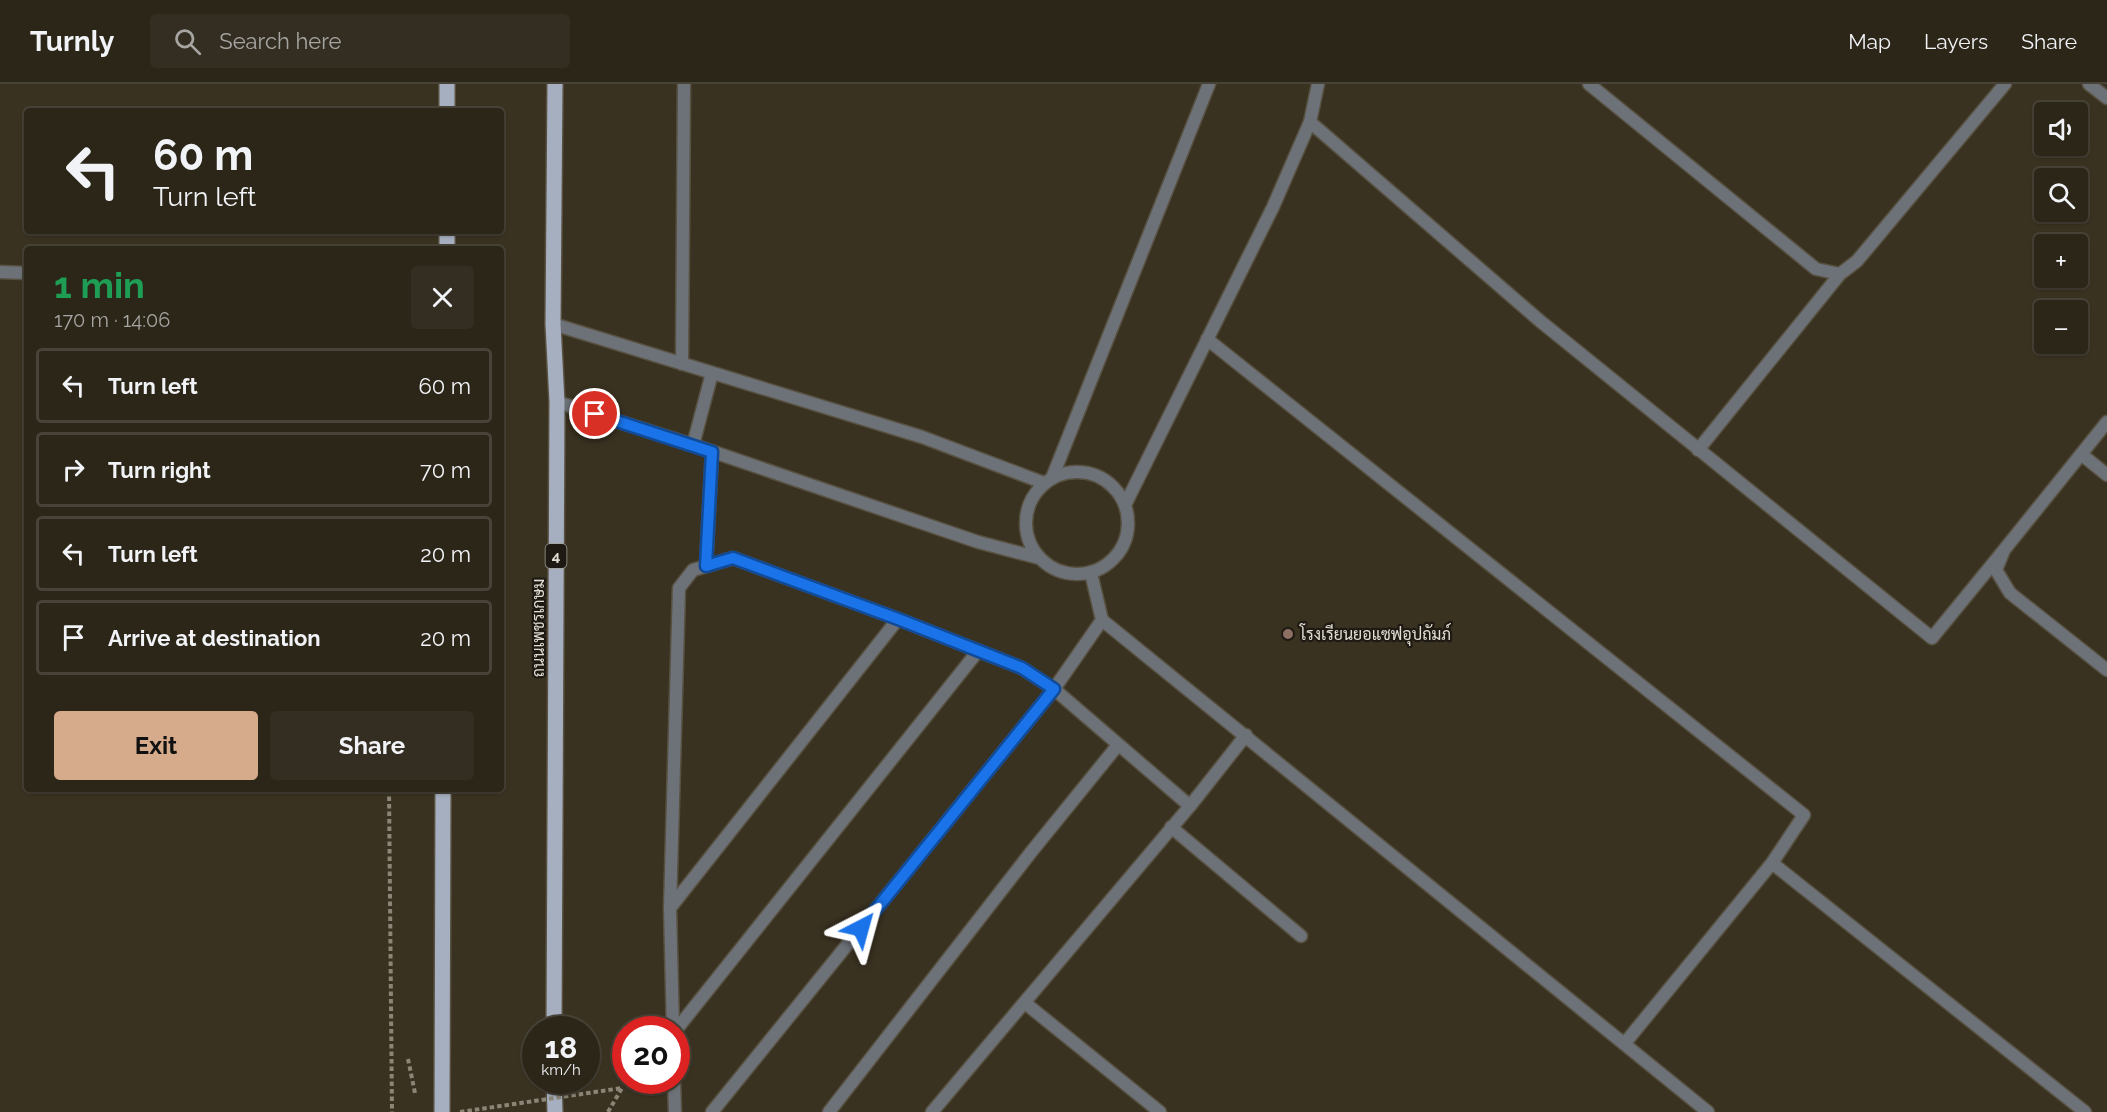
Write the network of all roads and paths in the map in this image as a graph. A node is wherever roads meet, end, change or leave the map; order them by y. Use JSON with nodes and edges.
{"nodes":[{"id":1,"x":447,"y":84,"type":"edge"},
{"id":2,"x":555,"y":84,"type":"edge"},
{"id":3,"x":684,"y":84,"type":"edge"},
{"id":4,"x":1209,"y":84,"type":"edge"},
{"id":5,"x":1318,"y":84,"type":"edge"},
{"id":6,"x":1589,"y":84,"type":"edge"},
{"id":7,"x":2005,"y":84,"type":"edge"},
{"id":8,"x":2089,"y":84,"type":"edge"},
{"id":9,"x":2107,"y":98,"type":"edge"},
{"id":10,"x":447,"y":108,"type":"edge"},
{"id":11,"x":1310,"y":122,"type":"junction"},
{"id":12,"x":0,"y":272,"type":"edge"},
{"id":13,"x":24,"y":273,"type":"edge"},
{"id":14,"x":1840,"y":274,"type":"junction"},
{"id":15,"x":552,"y":324,"type":"junction"},
{"id":16,"x":1207,"y":339,"type":"junction"},
{"id":17,"x":682,"y":364,"type":"junction"},
{"id":18,"x":712,"y":373,"type":"junction"},
{"id":19,"x":557,"y":402,"type":"junction"},
{"id":20,"x":2107,"y":422,"type":"edge"},
{"id":21,"x":693,"y":445,"type":"junction"},
{"id":22,"x":1698,"y":450,"type":"junction"},
{"id":23,"x":712,"y":452,"type":"junction"},
{"id":24,"x":2081,"y":454,"type":"junction"},
{"id":25,"x":2107,"y":475,"type":"edge"},
{"id":26,"x":1048,"y":480,"type":"junction"},
{"id":27,"x":1125,"y":505,"type":"junction"},
{"id":28,"x":2004,"y":550,"type":"junction"},
{"id":29,"x":1039,"y":558,"type":"junction"},
{"id":30,"x":706,"y":566,"type":"junction"},
{"id":31,"x":1091,"y":573,"type":"junction"},
{"id":32,"x":898,"y":619,"type":"junction"},
{"id":33,"x":1102,"y":620,"type":"junction"},
{"id":34,"x":978,"y":651,"type":"junction"},
{"id":35,"x":2107,"y":670,"type":"edge"},
{"id":36,"x":1054,"y":689,"type":"junction"},
{"id":37,"x":1246,"y":735,"type":"junction"},
{"id":38,"x":1118,"y":745,"type":"junction"},
{"id":39,"x":389,"y":792,"type":"edge"},
{"id":40,"x":443,"y":792,"type":"edge"},
{"id":41,"x":1190,"y":806,"type":"junction"},
{"id":42,"x":1172,"y":827,"type":"junction"},
{"id":43,"x":1772,"y":863,"type":"junction"},
{"id":44,"x":670,"y":908,"type":"junction"},
{"id":45,"x":1301,"y":936,"type":"dead end"},
{"id":46,"x":1025,"y":1003,"type":"junction"},
{"id":47,"x":554,"y":1016,"type":"edge"},
{"id":48,"x":674,"y":1016,"type":"edge"},
{"id":49,"x":686,"y":1016,"type":"edge"},
{"id":50,"x":1625,"y":1043,"type":"junction"},
{"id":51,"x":408,"y":1059,"type":"dead end"},
{"id":52,"x":554,"y":1094,"type":"edge"},
{"id":53,"x":674,"y":1094,"type":"edge"},
{"id":54,"x":416,"y":1101,"type":"dead end"},
{"id":55,"x":392,"y":1112,"type":"edge"},
{"id":56,"x":442,"y":1112,"type":"edge"},
{"id":57,"x":460,"y":1112,"type":"edge"},
{"id":58,"x":555,"y":1112,"type":"edge"},
{"id":59,"x":608,"y":1112,"type":"edge"},
{"id":60,"x":675,"y":1112,"type":"edge"},
{"id":61,"x":712,"y":1112,"type":"edge"},
{"id":62,"x":829,"y":1112,"type":"edge"},
{"id":63,"x":932,"y":1112,"type":"edge"},
{"id":64,"x":1160,"y":1112,"type":"edge"},
{"id":65,"x":1708,"y":1112,"type":"edge"},
{"id":66,"x":2085,"y":1112,"type":"edge"}],
"edges":[{"from":1,"to":10,"type":"main road"},
{"from":2,"to":15,"type":"main road","name":"ถนนเพชรเกษม","number":"4"},
{"from":3,"to":17,"type":"street"},
{"from":4,"to":26,"type":"street"},
{"from":5,"to":11,"type":"street"},
{"from":6,"to":14,"type":"street"},
{"from":7,"to":14,"type":"street"},
{"from":8,"to":9,"type":"street"},
{"from":11,"to":16,"type":"street"},
{"from":11,"to":22,"type":"street"},
{"from":12,"to":13,"type":"street"},
{"from":14,"to":22,"type":"street"},
{"from":15,"to":17,"type":"street"},
{"from":15,"to":19,"type":"main road","name":"ถนนเพชรเกษม","number":"4"},
{"from":16,"to":27,"type":"street"},
{"from":16,"to":43,"type":"street"},
{"from":17,"to":18,"type":"street"},
{"from":18,"to":21,"type":"street"},
{"from":18,"to":26,"type":"street"},
{"from":19,"to":21,"type":"street"},
{"from":19,"to":47,"type":"main road","name":"ถนนเพชรเกษม","number":"4"},
{"from":20,"to":24,"type":"street"},
{"from":21,"to":23,"type":"street"},
{"from":22,"to":28,"type":"street"},
{"from":23,"to":29,"type":"street"},
{"from":23,"to":30,"type":"street"},
{"from":24,"to":25,"type":"street"},
{"from":24,"to":28,"type":"street"},
{"from":26,"to":27,"type":"street"},
{"from":26,"to":29,"type":"street"},
{"from":27,"to":31,"type":"street"},
{"from":28,"to":35,"type":"street"},
{"from":29,"to":31,"type":"street"},
{"from":30,"to":32,"type":"street"},
{"from":30,"to":44,"type":"street"},
{"from":31,"to":33,"type":"street"},
{"from":32,"to":34,"type":"street"},
{"from":32,"to":44,"type":"street"},
{"from":33,"to":36,"type":"street"},
{"from":33,"to":37,"type":"street"},
{"from":34,"to":36,"type":"street"},
{"from":34,"to":49,"type":"street"},
{"from":36,"to":38,"type":"street"},
{"from":36,"to":61,"type":"street"},
{"from":37,"to":41,"type":"street"},
{"from":37,"to":50,"type":"street"},
{"from":38,"to":41,"type":"street"},
{"from":38,"to":62,"type":"street"},
{"from":39,"to":55,"type":"path"},
{"from":40,"to":56,"type":"main road"},
{"from":41,"to":42,"type":"street"},
{"from":42,"to":45,"type":"street"},
{"from":42,"to":46,"type":"street"},
{"from":43,"to":50,"type":"street"},
{"from":43,"to":66,"type":"street"},
{"from":44,"to":48,"type":"street"},
{"from":46,"to":63,"type":"street"},
{"from":46,"to":64,"type":"street"},
{"from":50,"to":65,"type":"street"},
{"from":51,"to":54,"type":"path"},
{"from":52,"to":58,"type":"main road"},
{"from":53,"to":60,"type":"street"},
{"from":57,"to":59,"type":"path","bridge":true}]}
